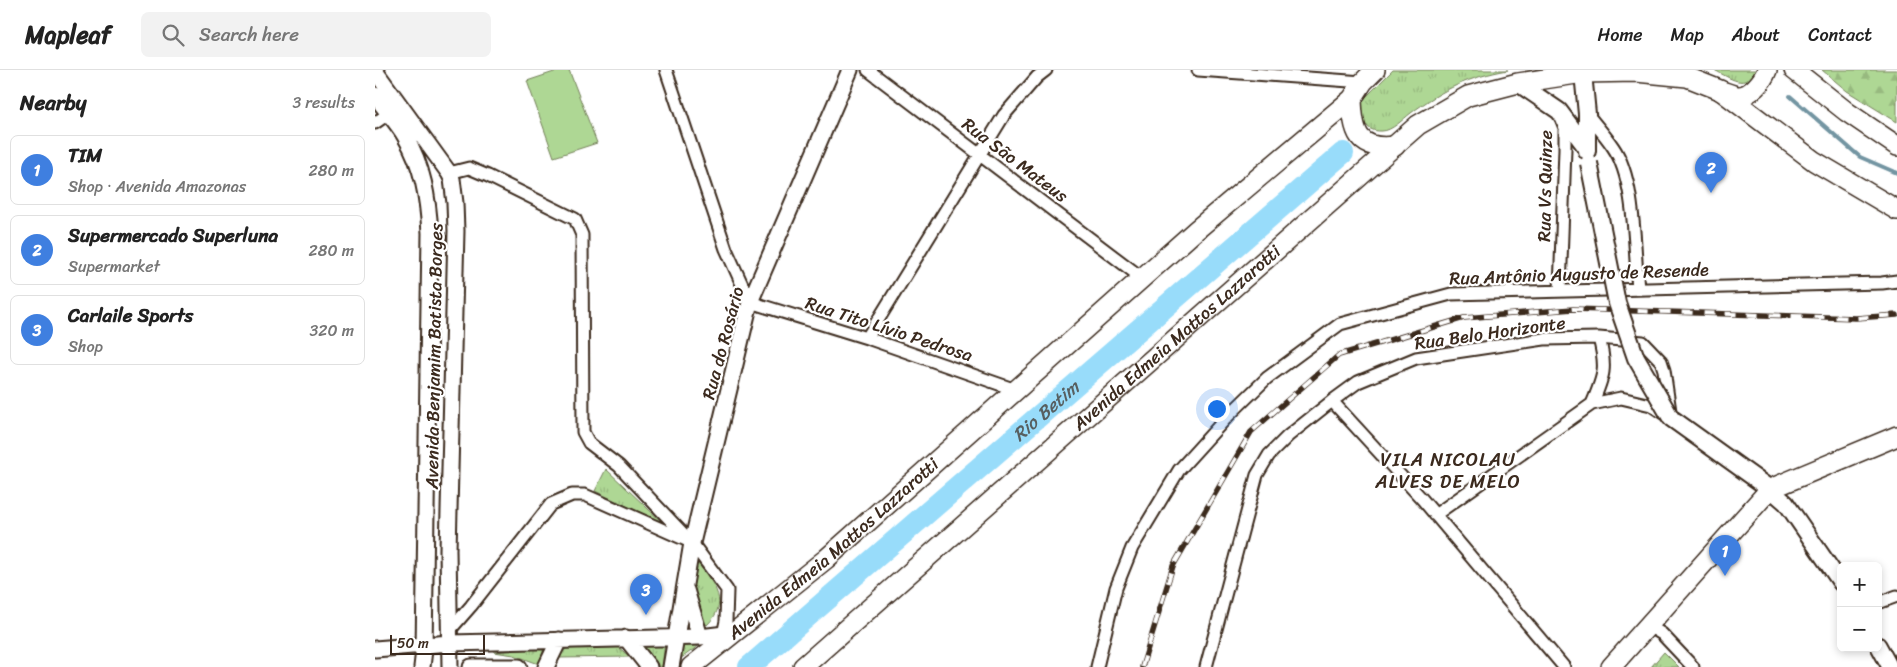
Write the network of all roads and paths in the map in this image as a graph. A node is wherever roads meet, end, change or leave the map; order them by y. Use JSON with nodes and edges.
{"nodes":[{"id":1,"x":666,"y":70,"type":"edge"},
{"id":2,"x":850,"y":70,"type":"edge"},
{"id":3,"x":868,"y":70,"type":"edge"},
{"id":4,"x":1047,"y":70,"type":"edge"},
{"id":5,"x":1198,"y":70,"type":"edge"},
{"id":6,"x":1767,"y":70,"type":"edge"},
{"id":7,"x":1794,"y":70,"type":"edge"},
{"id":8,"x":375,"y":71,"type":"edge"},
{"id":9,"x":1583,"y":72,"type":"junction"},
{"id":10,"x":1369,"y":76,"type":"edge"},
{"id":11,"x":1518,"y":83,"type":"junction"},
{"id":12,"x":1720,"y":90,"type":"junction"},
{"id":13,"x":375,"y":96,"type":"edge"},
{"id":14,"x":1352,"y":99,"type":"junction"},
{"id":15,"x":1559,"y":112,"type":"junction"},
{"id":16,"x":388,"y":114,"type":"junction"},
{"id":17,"x":1587,"y":114,"type":"junction"},
{"id":18,"x":375,"y":123,"type":"edge"},
{"id":19,"x":1395,"y":146,"type":"junction"},
{"id":20,"x":1897,"y":146,"type":"edge"},
{"id":21,"x":1586,"y":147,"type":"junction"},
{"id":22,"x":980,"y":155,"type":"junction"},
{"id":23,"x":449,"y":173,"type":"junction"},
{"id":24,"x":1897,"y":210,"type":"edge"},
{"id":25,"x":1142,"y":278,"type":"junction"},
{"id":26,"x":1897,"y":281,"type":"edge"},
{"id":27,"x":1638,"y":289,"type":"junction"},
{"id":28,"x":1560,"y":291,"type":"junction"},
{"id":29,"x":751,"y":302,"type":"junction"},
{"id":30,"x":867,"y":338,"type":"junction"},
{"id":31,"x":1599,"y":338,"type":"junction"},
{"id":32,"x":1016,"y":390,"type":"junction"},
{"id":33,"x":1332,"y":401,"type":"junction"},
{"id":34,"x":1592,"y":404,"type":"junction"},
{"id":35,"x":1671,"y":418,"type":"junction"},
{"id":36,"x":1897,"y":436,"type":"edge"},
{"id":37,"x":1770,"y":489,"type":"junction"},
{"id":38,"x":1435,"y":515,"type":"junction"},
{"id":39,"x":692,"y":543,"type":"junction"},
{"id":40,"x":1837,"y":577,"type":"edge"},
{"id":41,"x":685,"y":587,"type":"junction"},
{"id":42,"x":1897,"y":596,"type":"edge"},
{"id":43,"x":1882,"y":602,"type":"edge"},
{"id":44,"x":1649,"y":626,"type":"junction"},
{"id":45,"x":728,"y":634,"type":"junction"},
{"id":46,"x":450,"y":637,"type":"junction"},
{"id":47,"x":700,"y":637,"type":"junction"},
{"id":48,"x":626,"y":638,"type":"junction"},
{"id":49,"x":675,"y":638,"type":"junction"},
{"id":50,"x":559,"y":640,"type":"junction"},
{"id":51,"x":424,"y":646,"type":"junction"},
{"id":52,"x":375,"y":649,"type":"edge"},
{"id":53,"x":1882,"y":652,"type":"edge"},
{"id":54,"x":423,"y":667,"type":"edge"},
{"id":55,"x":450,"y":667,"type":"edge"},
{"id":56,"x":471,"y":667,"type":"edge"},
{"id":57,"x":519,"y":667,"type":"edge"},
{"id":58,"x":546,"y":667,"type":"edge"},
{"id":59,"x":649,"y":667,"type":"edge"},
{"id":60,"x":671,"y":667,"type":"edge"},
{"id":61,"x":691,"y":667,"type":"edge"},
{"id":62,"x":803,"y":667,"type":"edge"},
{"id":63,"x":1097,"y":667,"type":"edge"},
{"id":64,"x":1206,"y":667,"type":"edge"},
{"id":65,"x":1565,"y":667,"type":"edge"},
{"id":66,"x":1611,"y":667,"type":"edge"},
{"id":67,"x":1693,"y":667,"type":"edge"},
{"id":68,"x":1890,"y":667,"type":"edge"}],
"edges":[{"from":1,"to":29,"type":"street"},
{"from":2,"to":29,"type":"street","name":"Rua do Rosário"},
{"from":3,"to":22,"type":"street","name":"Rua São Mateus"},
{"from":4,"to":22,"type":"street"},
{"from":5,"to":10,"type":"street"},
{"from":6,"to":12,"type":"main road"},
{"from":7,"to":20,"type":"main road"},
{"from":8,"to":23,"type":"street","name":"Avenida Benjamim Batista Borges"},
{"from":9,"to":11,"type":"main road","name":"Avenida Edmeia Mattos Lazzarotti"},
{"from":9,"to":12,"type":"main road","name":"Avenida Edmeia Mattos Lazzarotti"},
{"from":9,"to":17,"type":"main road"},
{"from":10,"to":14,"type":"main road","name":"Avenida Edmeia Mattos Lazzarotti"},
{"from":11,"to":15,"type":"main road"},
{"from":11,"to":19,"type":"main road","name":"Avenida Edmeia Mattos Lazzarotti"},
{"from":12,"to":24,"type":"main road"},
{"from":13,"to":16,"type":"street","name":"Avenida Benjamim Batista Borges"},
{"from":14,"to":19,"type":"main road"},
{"from":14,"to":25,"type":"main road","name":"Avenida Edmeia Mattos Lazzarotti"},
{"from":15,"to":21,"type":"main road"},
{"from":15,"to":28,"type":"street","name":"Rua Vs Quinze"},
{"from":16,"to":18,"type":"street"},
{"from":16,"to":51,"type":"street","name":"Avenida Benjamim Batista Borges"},
{"from":17,"to":21,"type":"main road"},
{"from":17,"to":27,"type":"street"},
{"from":19,"to":62,"type":"main road","name":"Avenida Edmeia Mattos Lazzarotti"},
{"from":21,"to":35,"type":"main road","bridge":true},
{"from":22,"to":25,"type":"street","name":"Rua São Mateus"},
{"from":22,"to":30,"type":"street"},
{"from":23,"to":39,"type":"street"},
{"from":23,"to":46,"type":"street","name":"Avenida Benjamim Batista Borges"},
{"from":25,"to":32,"type":"main road","name":"Avenida Edmeia Mattos Lazzarotti"},
{"from":26,"to":27,"type":"street","name":"Rua Antônio Augusto de Resende"},
{"from":27,"to":28,"type":"street","name":"Rua Antônio Augusto de Resende"},
{"from":28,"to":63,"type":"street","name":"Rua Antônio Augusto de Resende"},
{"from":29,"to":30,"type":"street","name":"Rua Tito Lívio Pedrosa"},
{"from":29,"to":39,"type":"street","name":"Rua do Rosário"},
{"from":30,"to":32,"type":"street","name":"Rua Tito Lívio Pedrosa"},
{"from":31,"to":33,"type":"street","name":"Rua Belo Horizonte"},
{"from":31,"to":34,"type":"street"},
{"from":31,"to":35,"type":"street","name":"Rua Belo Horizonte"},
{"from":32,"to":45,"type":"main road","name":"Avenida Edmeia Mattos Lazzarotti"},
{"from":33,"to":38,"type":"street"},
{"from":33,"to":64,"type":"street","name":"Rua Belo Horizonte"},
{"from":34,"to":35,"type":"street"},
{"from":34,"to":38,"type":"street"},
{"from":35,"to":37,"type":"main road"},
{"from":36,"to":37,"type":"main road"},
{"from":37,"to":40,"type":"street"},
{"from":37,"to":44,"type":"main road"},
{"from":38,"to":65,"type":"street"},
{"from":39,"to":41,"type":"street","name":"Rua do Rosário"},
{"from":39,"to":45,"type":"street"},
{"from":39,"to":46,"type":"street"},
{"from":41,"to":47,"type":"street"},
{"from":41,"to":49,"type":"street","name":"Rua do Rosário"},
{"from":42,"to":43,"type":"street"},
{"from":44,"to":66,"type":"main road"},
{"from":44,"to":67,"type":"street"},
{"from":45,"to":47,"type":"street"},
{"from":45,"to":61,"type":"main road","name":"Avenida Edmeia Mattos Lazzarotti"},
{"from":46,"to":50,"type":"street"},
{"from":46,"to":51,"type":"street"},
{"from":46,"to":55,"type":"street","name":"Avenida Benjamim Batista Borges"},
{"from":47,"to":49,"type":"street"},
{"from":48,"to":49,"type":"street"},
{"from":48,"to":50,"type":"street"},
{"from":48,"to":59,"type":"street"},
{"from":49,"to":60,"type":"street","name":"Rua do Rosário"},
{"from":50,"to":58,"type":"street"},
{"from":51,"to":52,"type":"street"},
{"from":51,"to":54,"type":"street","name":"Avenida Benjamim Batista Borges"},
{"from":53,"to":68,"type":"street"},
{"from":56,"to":57,"type":"street"}]}
